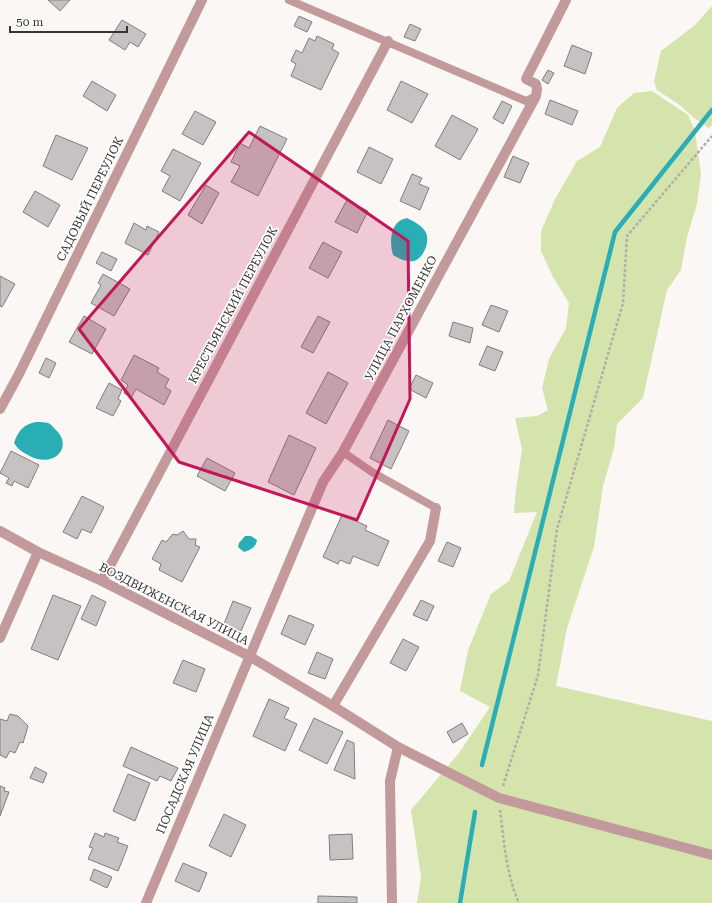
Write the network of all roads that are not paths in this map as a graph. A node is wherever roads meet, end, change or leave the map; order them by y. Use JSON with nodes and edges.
{"nodes":[{"id":1,"x":202,"y":0,"type":"edge"},
{"id":2,"x":289,"y":0,"type":"edge"},
{"id":3,"x":566,"y":0,"type":"edge"},
{"id":4,"x":388,"y":41,"type":"junction"},
{"id":5,"x":536,"y":96,"type":"junction"},
{"id":6,"x":0,"y":409,"type":"edge"},
{"id":7,"x":343,"y":452,"type":"junction"},
{"id":8,"x":436,"y":508,"type":"joint"},
{"id":9,"x":0,"y":531,"type":"edge"},
{"id":10,"x":38,"y":552,"type":"junction"},
{"id":11,"x":102,"y":581,"type":"junction"},
{"id":12,"x":0,"y":638,"type":"edge"},
{"id":13,"x":249,"y":656,"type":"junction"},
{"id":14,"x":334,"y":706,"type":"junction"},
{"id":15,"x":398,"y":747,"type":"junction"},
{"id":16,"x":712,"y":855,"type":"edge"},
{"id":17,"x":146,"y":903,"type":"edge"},
{"id":18,"x":392,"y":903,"type":"edge"}],
"edges":[{"from":1,"to":6,"type":"street","name":"САДОВЫЙ ПЕРЕУЛОК"},
{"from":2,"to":4,"type":"lane"},
{"from":3,"to":5,"type":"street"},
{"from":4,"to":5,"type":"lane"},
{"from":4,"to":11,"type":"street","name":"КРЕСТЬЯНСКИЙ ПЕРЕУЛОК"},
{"from":5,"to":7,"type":"street","name":"УЛИЦА ПАРХОМЕНКО"},
{"from":7,"to":8,"type":"lane"},
{"from":7,"to":13,"type":"street","name":"УЛИЦА ПАРХОМЕНКО"},
{"from":8,"to":14,"type":"street"},
{"from":9,"to":10,"type":"street","name":"ВОЗДВИЖЕНСКАЯ УЛИЦА"},
{"from":10,"to":11,"type":"street","name":"ВОЗДВИЖЕНСКАЯ УЛИЦА"},
{"from":10,"to":12,"type":"street"},
{"from":11,"to":13,"type":"street","name":"ВОЗДВИЖЕНСКАЯ УЛИЦА"},
{"from":13,"to":14,"type":"street","name":"ВОЗДВИЖЕНСКАЯ УЛИЦА"},
{"from":13,"to":17,"type":"street","name":"ПОСАДСКАЯ УЛИЦА"},
{"from":14,"to":15,"type":"street","name":"ВОЗДВИЖЕНСКАЯ УЛИЦА"},
{"from":15,"to":16,"type":"street","name":"ВОЗДВИЖЕНСКАЯ УЛИЦА"},
{"from":15,"to":18,"type":"street"}]}
